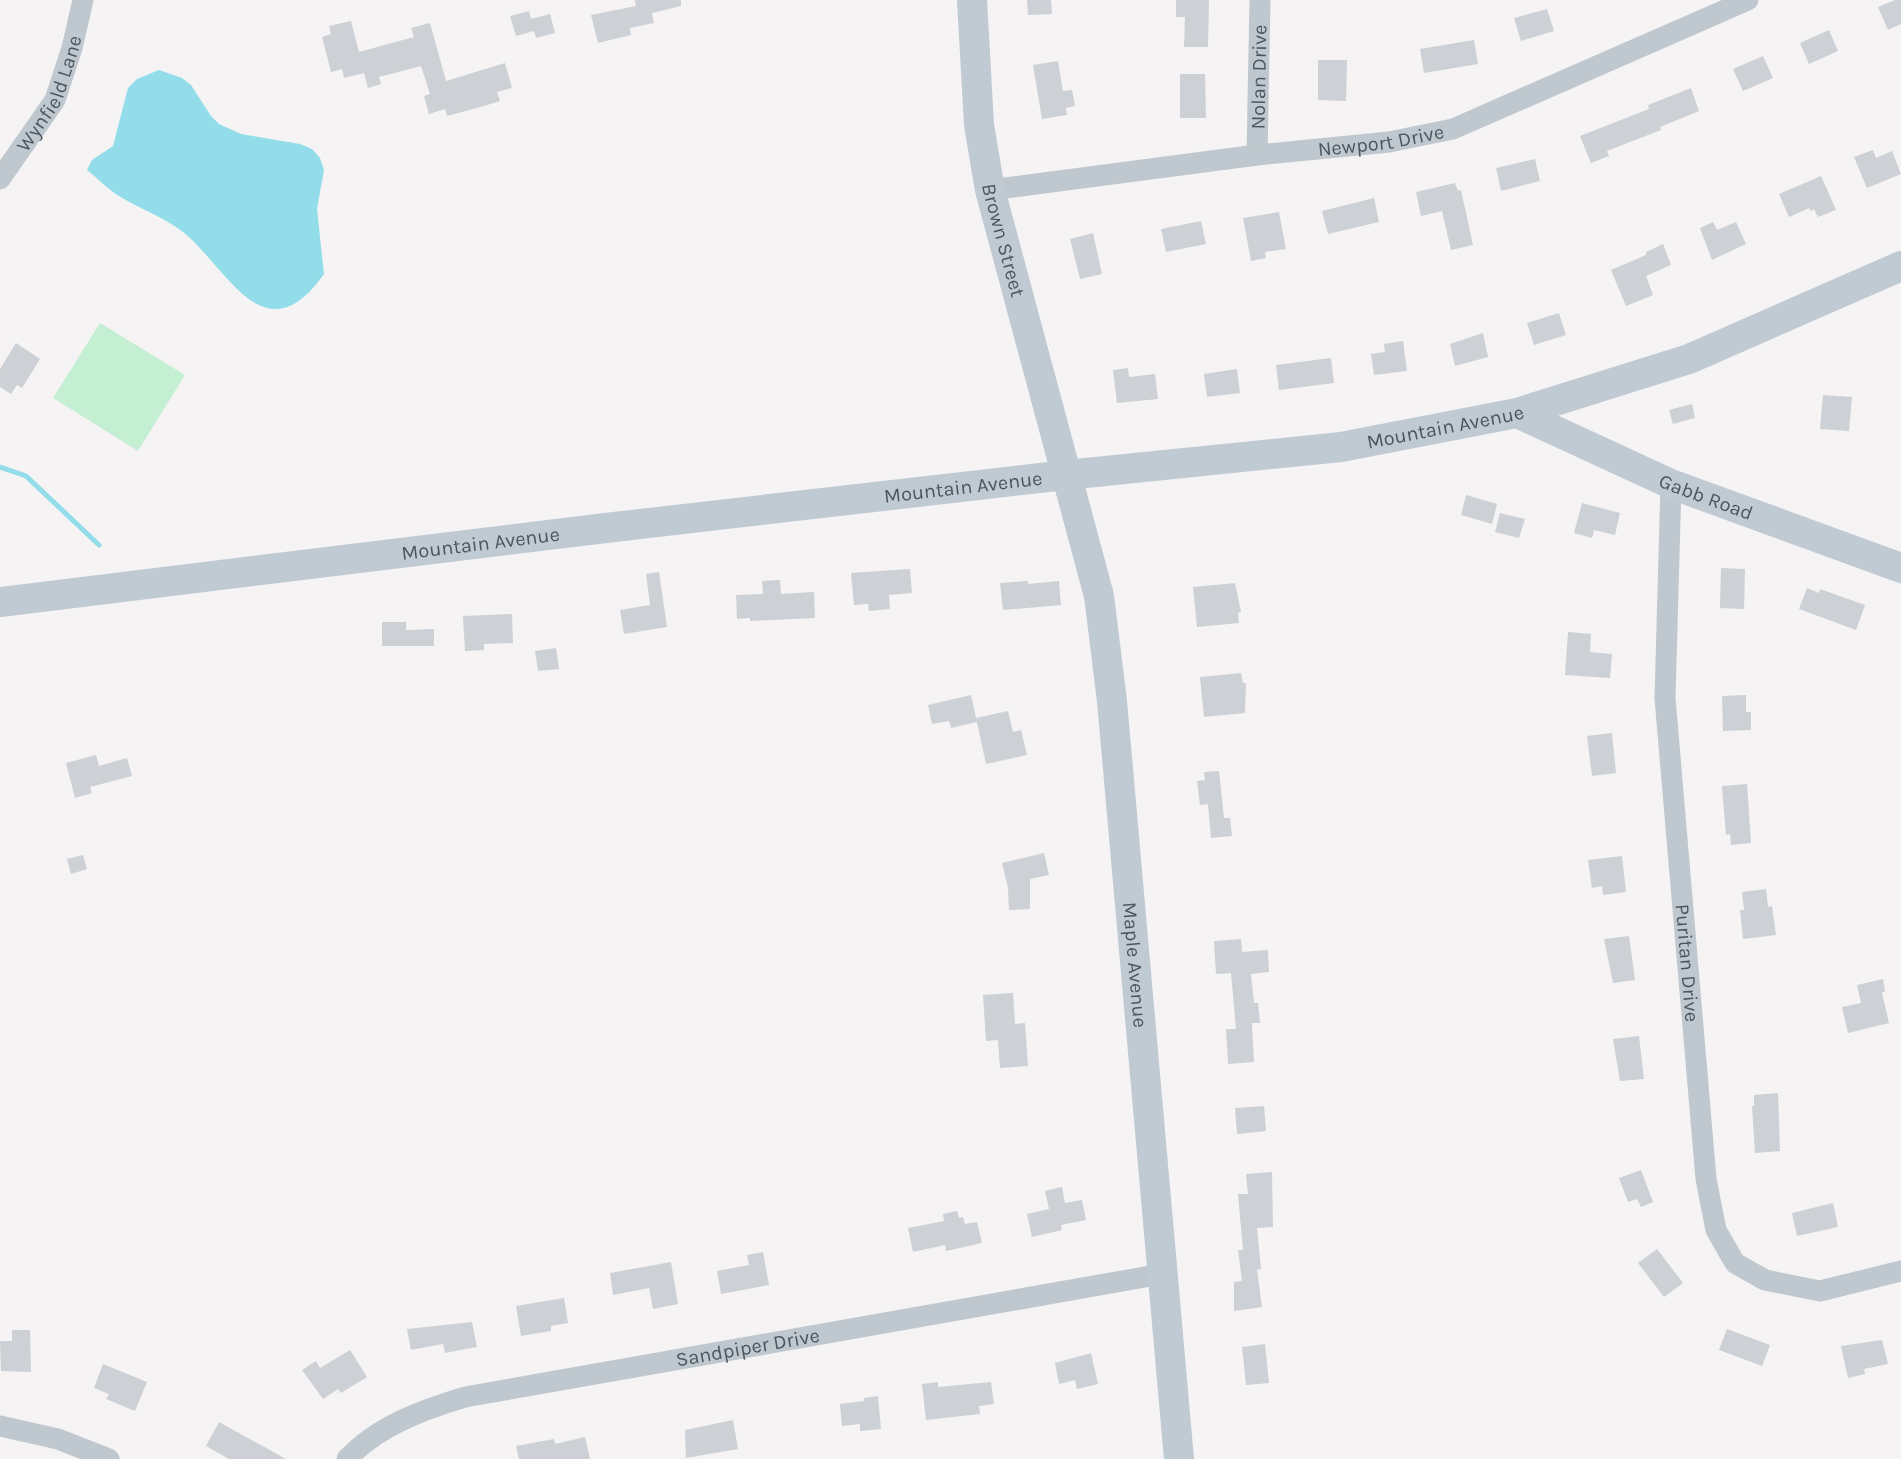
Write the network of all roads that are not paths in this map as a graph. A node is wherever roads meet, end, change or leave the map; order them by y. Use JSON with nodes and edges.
{"nodes":[{"id":1,"x":83,"y":0,"type":"edge"},
{"id":2,"x":972,"y":0,"type":"edge"},
{"id":3,"x":1260,"y":0,"type":"edge"},
{"id":4,"x":1748,"y":0,"type":"edge"},
{"id":5,"x":1257,"y":155,"type":"junction"},
{"id":6,"x":0,"y":179,"type":"edge"},
{"id":7,"x":990,"y":190,"type":"junction"},
{"id":8,"x":1901,"y":266,"type":"edge"},
{"id":9,"x":1517,"y":413,"type":"junction"},
{"id":10,"x":1066,"y":475,"type":"junction"},
{"id":11,"x":1671,"y":484,"type":"junction"},
{"id":12,"x":1901,"y":568,"type":"edge"},
{"id":13,"x":0,"y":602,"type":"edge"},
{"id":14,"x":1901,"y":1271,"type":"edge"},
{"id":15,"x":1162,"y":1274,"type":"junction"},
{"id":16,"x":0,"y":1426,"type":"edge"},
{"id":17,"x":109,"y":1459,"type":"edge"},
{"id":18,"x":347,"y":1459,"type":"edge"},
{"id":19,"x":1179,"y":1459,"type":"edge"}],
"edges":[{"from":1,"to":6,"type":"street","name":"Wynfield Lane"},
{"from":2,"to":7,"type":"main road","name":"Brown Street"},
{"from":3,"to":5,"type":"street","name":"Nolan Drive"},
{"from":4,"to":5,"type":"street","name":"Newport Drive"},
{"from":5,"to":7,"type":"street","name":"Newport Drive"},
{"from":7,"to":10,"type":"main road","name":"Brown Street"},
{"from":8,"to":9,"type":"main road","name":"Mountain Avenue"},
{"from":9,"to":10,"type":"main road","name":"Mountain Avenue"},
{"from":9,"to":11,"type":"main road","name":"Gabb Road"},
{"from":10,"to":13,"type":"main road","name":"Mountain Avenue"},
{"from":10,"to":15,"type":"main road","name":"Maple Avenue"},
{"from":11,"to":12,"type":"main road","name":"Gabb Road"},
{"from":11,"to":14,"type":"street","name":"Puritan Drive"},
{"from":15,"to":18,"type":"street","name":"Sandpiper Drive"},
{"from":15,"to":19,"type":"main road","name":"Maple Avenue"},
{"from":16,"to":17,"type":"street"}]}
